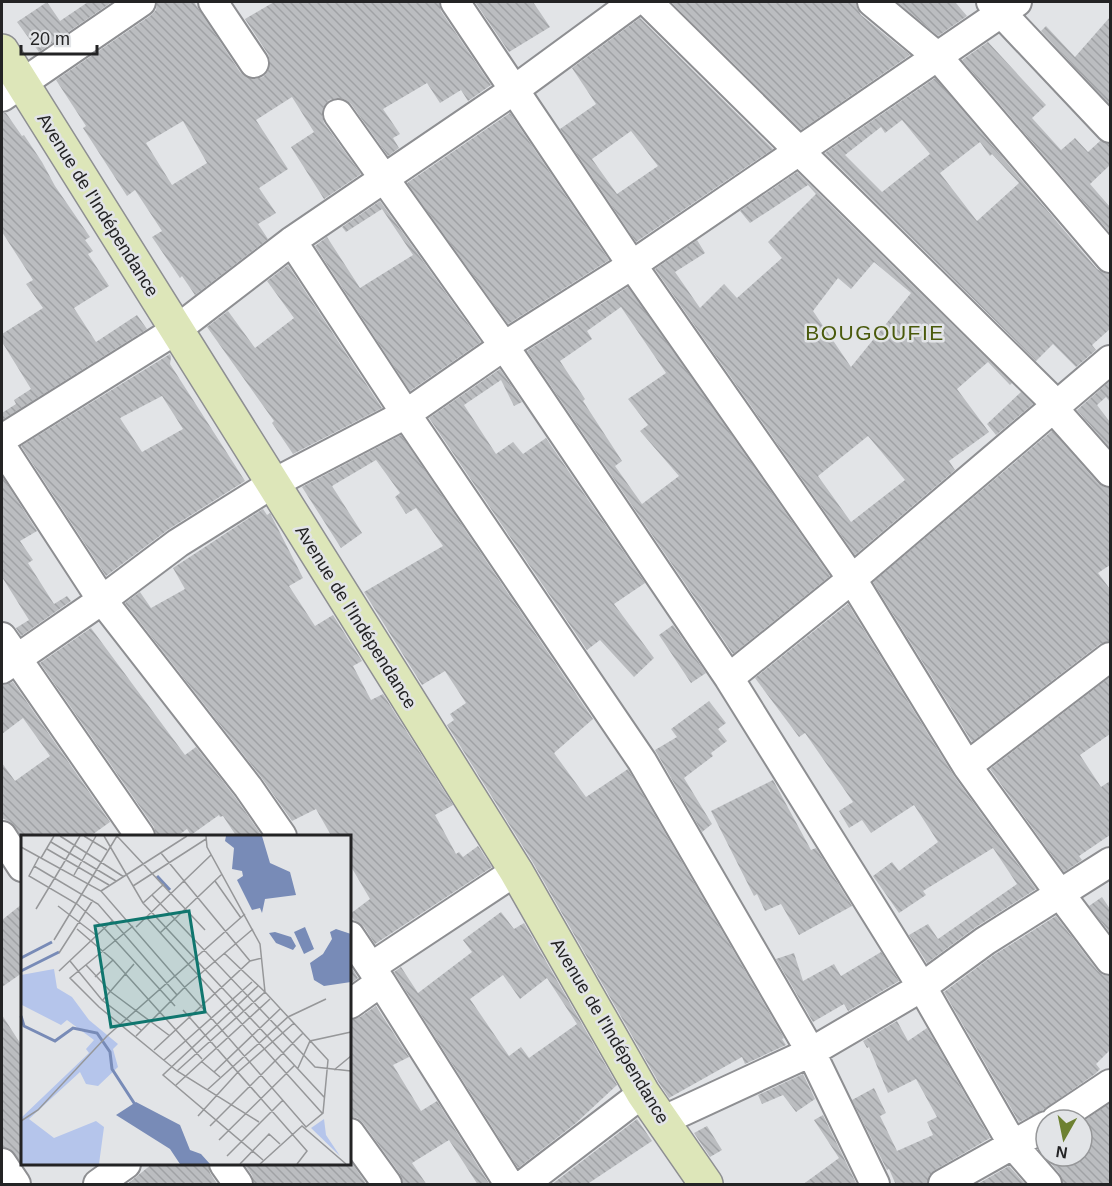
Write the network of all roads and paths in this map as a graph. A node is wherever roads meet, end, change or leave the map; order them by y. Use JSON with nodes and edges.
{"nodes":[{"id":1,"x":141,"y":2,"type":"edge"},
{"id":2,"x":213,"y":2,"type":"edge"},
{"id":3,"x":455,"y":2,"type":"edge"},
{"id":4,"x":634,"y":2,"type":"edge"},
{"id":5,"x":648,"y":2,"type":"edge"},
{"id":6,"x":872,"y":2,"type":"edge"},
{"id":7,"x":1003,"y":5,"type":"edge"},
{"id":8,"x":2,"y":51,"type":"edge"},
{"id":9,"x":938,"y":57,"type":"junction"},
{"id":10,"x":254,"y":63,"type":"dead end"},
{"id":11,"x":11,"y":90,"type":"edge"},
{"id":12,"x":514,"y":90,"type":"junction"},
{"id":13,"x":338,"y":114,"type":"dead end"},
{"id":14,"x":1110,"y":128,"type":"edge"},
{"id":15,"x":800,"y":151,"type":"junction"},
{"id":16,"x":383,"y":178,"type":"junction"},
{"id":17,"x":292,"y":242,"type":"junction"},
{"id":18,"x":1110,"y":258,"type":"edge"},
{"id":19,"x":632,"y":265,"type":"junction"},
{"id":20,"x":176,"y":330,"type":"junction"},
{"id":21,"x":504,"y":346,"type":"junction"},
{"id":22,"x":1110,"y":360,"type":"edge"},
{"id":23,"x":1053,"y":408,"type":"junction"},
{"id":24,"x":406,"y":414,"type":"junction"},
{"id":25,"x":2,"y":439,"type":"edge"},
{"id":26,"x":2,"y":447,"type":"edge"},
{"id":27,"x":1110,"y":472,"type":"edge"},
{"id":28,"x":272,"y":484,"type":"junction"},
{"id":29,"x":852,"y":579,"type":"junction"},
{"id":30,"x":102,"y":600,"type":"junction"},
{"id":31,"x":7,"y":655,"type":"edge"},
{"id":32,"x":1110,"y":657,"type":"edge"},
{"id":33,"x":729,"y":678,"type":"junction"},
{"id":34,"x":967,"y":766,"type":"junction"},
{"id":35,"x":139,"y":835,"type":"edge"},
{"id":36,"x":281,"y":835,"type":"edge"},
{"id":37,"x":2,"y":836,"type":"edge"},
{"id":38,"x":1110,"y":862,"type":"edge"},
{"id":39,"x":21,"y":865,"type":"edge"},
{"id":40,"x":516,"y":871,"type":"junction"},
{"id":41,"x":1060,"y":894,"type":"junction"},
{"id":42,"x":351,"y":937,"type":"edge"},
{"id":43,"x":1110,"y":960,"type":"edge"},
{"id":44,"x":376,"y":974,"type":"junction"},
{"id":45,"x":922,"y":987,"type":"junction"},
{"id":46,"x":351,"y":1003,"type":"edge"},
{"id":47,"x":811,"y":1052,"type":"junction"},
{"id":48,"x":1110,"y":1084,"type":"edge"},
{"id":49,"x":643,"y":1093,"type":"junction"},
{"id":50,"x":1074,"y":1108,"type":"edge"},
{"id":51,"x":662,"y":1121,"type":"junction"},
{"id":52,"x":1034,"y":1133,"type":"edge"},
{"id":53,"x":351,"y":1134,"type":"edge"},
{"id":54,"x":1013,"y":1145,"type":"junction"},
{"id":55,"x":2,"y":1163,"type":"edge"},
{"id":56,"x":125,"y":1165,"type":"edge"},
{"id":57,"x":225,"y":1165,"type":"edge"},
{"id":58,"x":16,"y":1185,"type":"edge"},
{"id":59,"x":98,"y":1185,"type":"edge"},
{"id":60,"x":238,"y":1185,"type":"edge"},
{"id":61,"x":387,"y":1185,"type":"edge"},
{"id":62,"x":509,"y":1185,"type":"edge"},
{"id":63,"x":524,"y":1185,"type":"edge"},
{"id":64,"x":706,"y":1185,"type":"edge"},
{"id":65,"x":875,"y":1185,"type":"edge"},
{"id":66,"x":943,"y":1185,"type":"edge"},
{"id":67,"x":1047,"y":1185,"type":"edge"}],
"edges":[{"from":1,"to":11,"type":"street"},
{"from":2,"to":10,"type":"street"},
{"from":3,"to":12,"type":"street"},
{"from":4,"to":12,"type":"street"},
{"from":5,"to":15,"type":"street"},
{"from":6,"to":9,"type":"street"},
{"from":7,"to":9,"type":"street"},
{"from":7,"to":14,"type":"street"},
{"from":8,"to":11,"type":"main road","name":"Avenue de l'Indépendance"},
{"from":9,"to":15,"type":"street"},
{"from":9,"to":18,"type":"street"},
{"from":11,"to":20,"type":"main road","name":"Avenue de l'Indépendance"},
{"from":12,"to":16,"type":"street"},
{"from":12,"to":19,"type":"street"},
{"from":13,"to":16,"type":"street"},
{"from":15,"to":19,"type":"street"},
{"from":15,"to":23,"type":"street"},
{"from":16,"to":17,"type":"street"},
{"from":16,"to":21,"type":"street"},
{"from":17,"to":20,"type":"street"},
{"from":17,"to":24,"type":"street"},
{"from":19,"to":21,"type":"street"},
{"from":19,"to":29,"type":"street"},
{"from":20,"to":25,"type":"street"},
{"from":20,"to":28,"type":"main road","name":"Avenue de l'Indépendance"},
{"from":21,"to":24,"type":"street"},
{"from":21,"to":33,"type":"street"},
{"from":22,"to":23,"type":"street"},
{"from":23,"to":27,"type":"street"},
{"from":23,"to":29,"type":"street"},
{"from":24,"to":28,"type":"street"},
{"from":24,"to":47,"type":"street"},
{"from":26,"to":30,"type":"street"},
{"from":28,"to":30,"type":"street"},
{"from":28,"to":40,"type":"main road","name":"Avenue de l'Indépendance"},
{"from":29,"to":33,"type":"street"},
{"from":29,"to":34,"type":"street"},
{"from":30,"to":31,"type":"street"},
{"from":30,"to":36,"type":"street"},
{"from":31,"to":35,"type":"street"},
{"from":32,"to":34,"type":"street"},
{"from":33,"to":45,"type":"street"},
{"from":34,"to":41,"type":"street"},
{"from":37,"to":39,"type":"street"},
{"from":38,"to":41,"type":"street"},
{"from":40,"to":44,"type":"street"},
{"from":40,"to":49,"type":"main road","name":"Avenue de l'Indépendance"},
{"from":41,"to":43,"type":"street"},
{"from":41,"to":45,"type":"street"},
{"from":42,"to":44,"type":"street"},
{"from":44,"to":46,"type":"street"},
{"from":44,"to":62,"type":"street"},
{"from":45,"to":47,"type":"street"},
{"from":45,"to":54,"type":"street"},
{"from":47,"to":51,"type":"street"},
{"from":47,"to":65,"type":"street"},
{"from":48,"to":50,"type":"street"},
{"from":49,"to":51,"type":"main road","name":"Avenue de l'Indépendance"},
{"from":49,"to":63,"type":"street"},
{"from":51,"to":64,"type":"main road","name":"Avenue de l'Indépendance"},
{"from":52,"to":54,"type":"street"},
{"from":53,"to":61,"type":"street"},
{"from":54,"to":66,"type":"street"},
{"from":54,"to":67,"type":"street"},
{"from":55,"to":58,"type":"street"},
{"from":56,"to":59,"type":"street"},
{"from":57,"to":60,"type":"street"}]}
